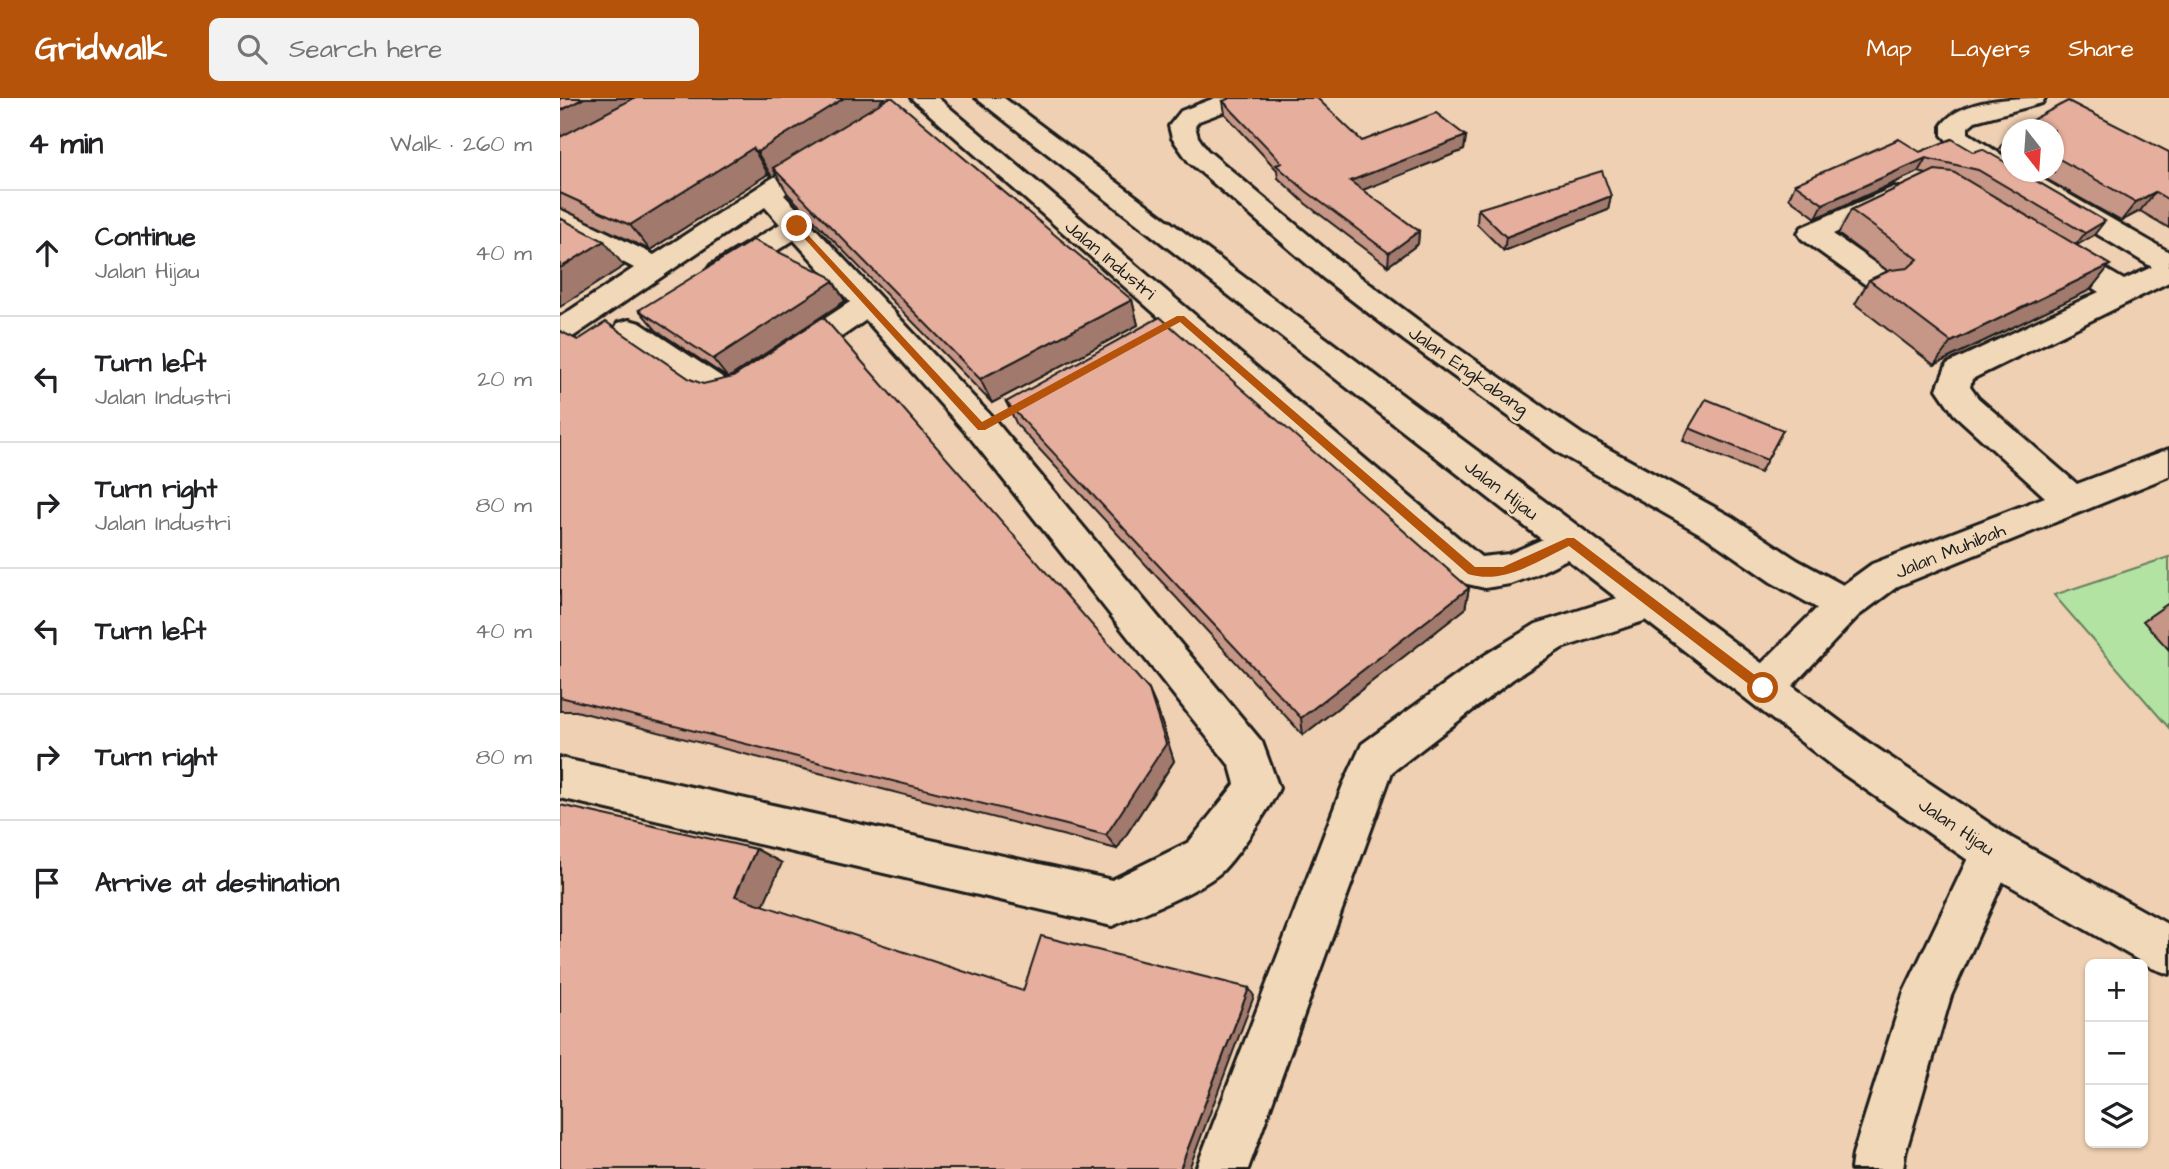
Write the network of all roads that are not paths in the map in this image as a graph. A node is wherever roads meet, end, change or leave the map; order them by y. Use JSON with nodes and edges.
{"nodes":[{"id":1,"x":988,"y":98,"type":"edge"},
{"id":2,"x":1238,"y":98,"type":"edge"},
{"id":3,"x":2033,"y":98,"type":"edge"},
{"id":4,"x":916,"y":100,"type":"edge"},
{"id":5,"x":813,"y":164,"type":"edge"},
{"id":6,"x":1918,"y":183,"type":"edge"},
{"id":7,"x":767,"y":193,"type":"junction"},
{"id":8,"x":560,"y":218,"type":"edge"},
{"id":9,"x":797,"y":226,"type":"junction"},
{"id":10,"x":2029,"y":236,"type":"edge"},
{"id":11,"x":2169,"y":264,"type":"edge"},
{"id":12,"x":656,"y":268,"type":"junction"},
{"id":13,"x":2169,"y":270,"type":"edge"},
{"id":14,"x":1883,"y":283,"type":"edge"},
{"id":15,"x":696,"y":288,"type":"edge"},
{"id":16,"x":2123,"y":293,"type":"junction"},
{"id":17,"x":868,"y":304,"type":"junction"},
{"id":18,"x":589,"y":311,"type":"junction"},
{"id":19,"x":560,"y":331,"type":"edge"},
{"id":20,"x":2169,"y":463,"type":"edge"},
{"id":21,"x":2073,"y":501,"type":"junction"},
{"id":22,"x":1570,"y":541,"type":"junction"},
{"id":23,"x":1652,"y":603,"type":"junction"},
{"id":24,"x":1844,"y":605,"type":"junction"},
{"id":25,"x":1763,"y":688,"type":"junction"},
{"id":26,"x":560,"y":778,"type":"edge"},
{"id":27,"x":1994,"y":852,"type":"junction"},
{"id":28,"x":2169,"y":951,"type":"edge"},
{"id":29,"x":1222,"y":1169,"type":"edge"},
{"id":30,"x":1877,"y":1169,"type":"edge"}],
"edges":[{"from":1,"to":22,"type":"street","name":"Jalan Hijau"},
{"from":2,"to":24,"type":"street","name":"Jalan Engkabang"},
{"from":3,"to":11,"type":"street"},
{"from":4,"to":22,"type":"street","name":"Jalan Industri"},
{"from":5,"to":7,"type":"street"},
{"from":6,"to":14,"type":"street"},
{"from":7,"to":9,"type":"street"},
{"from":7,"to":12,"type":"street"},
{"from":8,"to":12,"type":"street"},
{"from":9,"to":15,"type":"street"},
{"from":9,"to":17,"type":"street"},
{"from":10,"to":16,"type":"street"},
{"from":12,"to":18,"type":"street"},
{"from":13,"to":16,"type":"street"},
{"from":16,"to":21,"type":"street"},
{"from":17,"to":18,"type":"street"},
{"from":17,"to":26,"type":"street"},
{"from":18,"to":19,"type":"street"},
{"from":20,"to":21,"type":"street","name":"Jalan Muhibah"},
{"from":21,"to":24,"type":"street","name":"Jalan Muhibah"},
{"from":22,"to":23,"type":"street","name":"Jalan Hijau"},
{"from":23,"to":25,"type":"street","name":"Jalan Hijau"},
{"from":23,"to":29,"type":"street"},
{"from":24,"to":25,"type":"street","name":"Jalan Muhibah"},
{"from":25,"to":27,"type":"street","name":"Jalan Hijau"},
{"from":27,"to":28,"type":"street","name":"Jalan Hijau"},
{"from":27,"to":30,"type":"street"}]}
